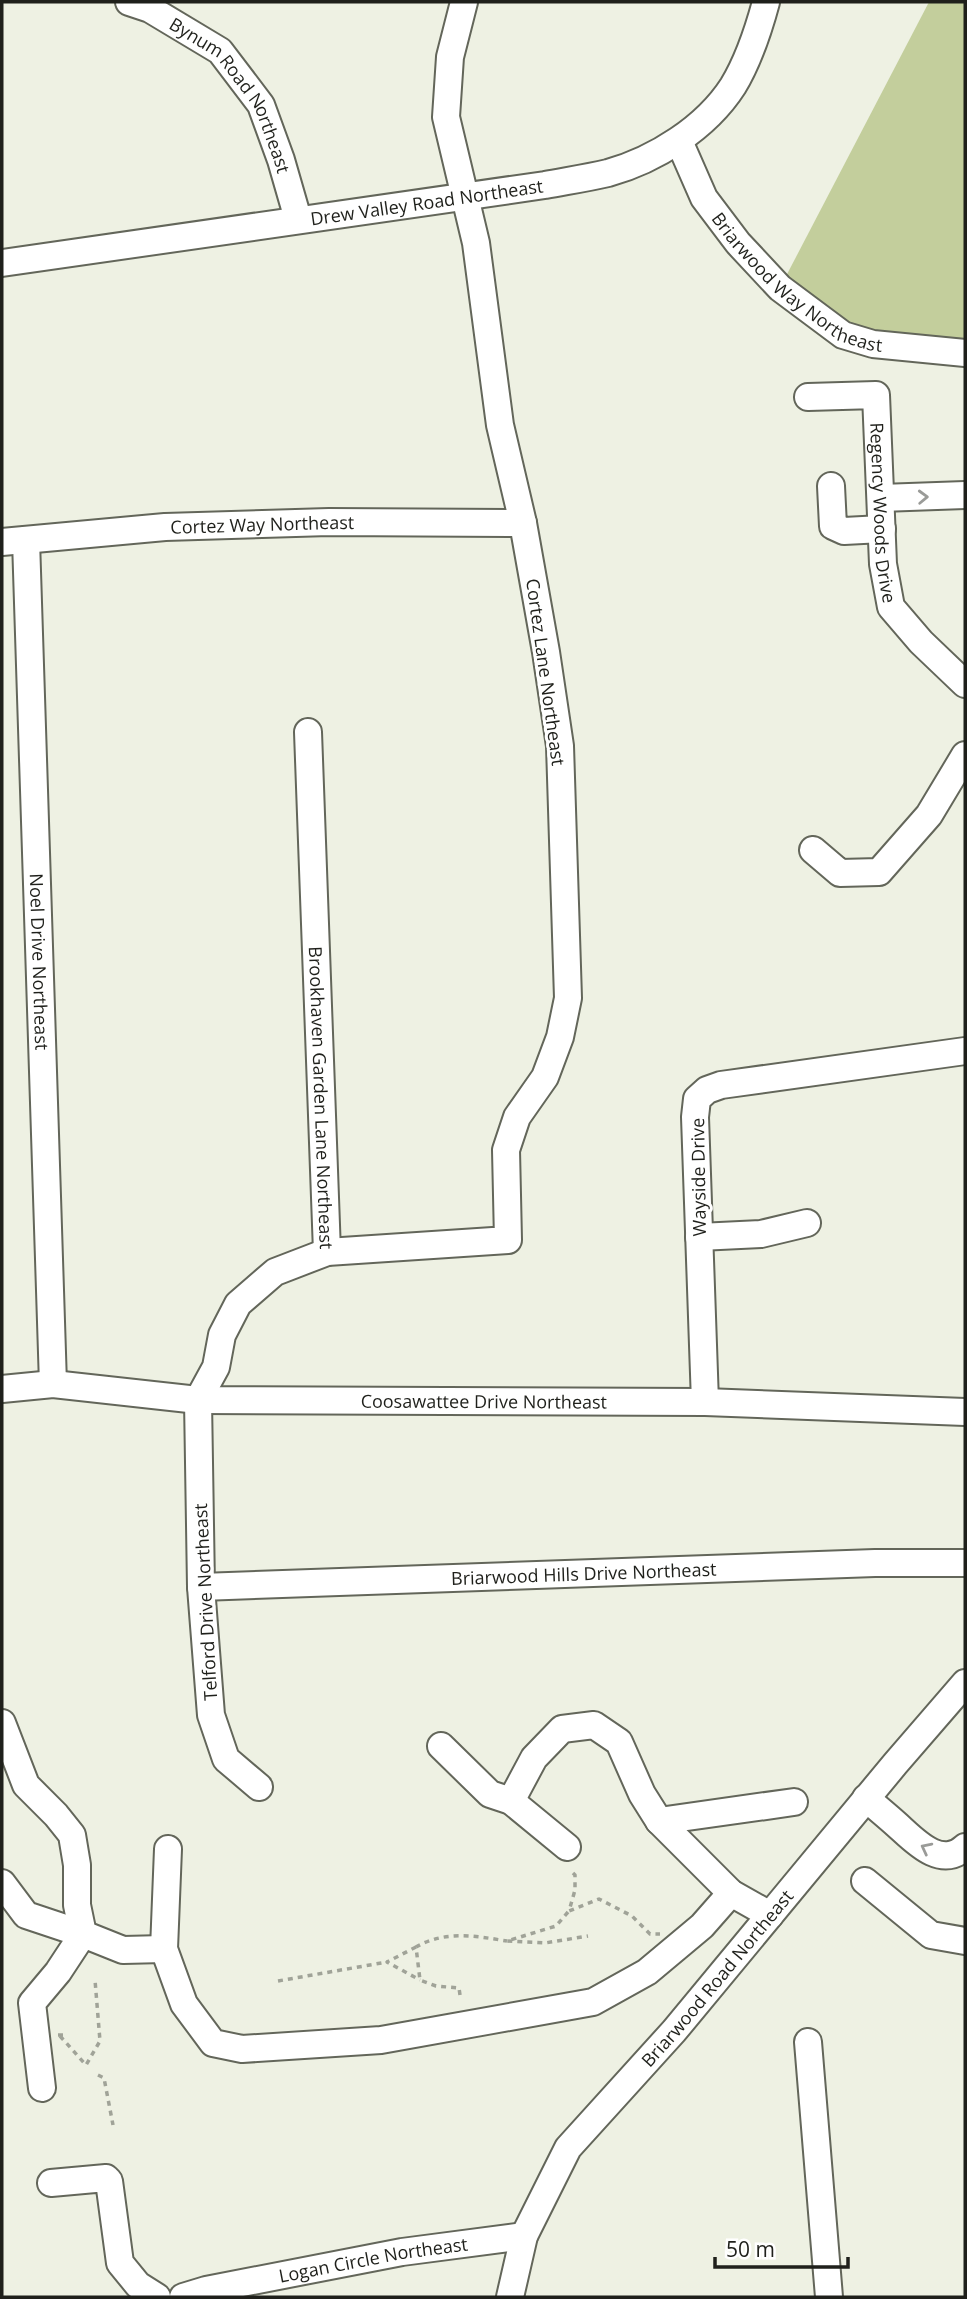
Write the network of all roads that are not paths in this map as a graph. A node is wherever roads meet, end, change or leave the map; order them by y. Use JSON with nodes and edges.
{"nodes":[{"id":1,"x":129,"y":2,"type":"edge"},
{"id":2,"x":464,"y":2,"type":"edge"},
{"id":3,"x":766,"y":2,"type":"edge"},
{"id":4,"x":678,"y":141,"type":"junction"},
{"id":5,"x":464,"y":195,"type":"junction"},
{"id":6,"x":298,"y":219,"type":"junction"},
{"id":7,"x":2,"y":263,"type":"edge"},
{"id":8,"x":965,"y":353,"type":"edge"},
{"id":9,"x":808,"y":397,"type":"dead end"},
{"id":10,"x":831,"y":486,"type":"dead end"},
{"id":11,"x":965,"y":495,"type":"edge"},
{"id":12,"x":881,"y":498,"type":"junction"},
{"id":13,"x":523,"y":523,"type":"junction"},
{"id":14,"x":882,"y":529,"type":"junction"},
{"id":15,"x":14,"y":541,"type":"edge"},
{"id":16,"x":965,"y":684,"type":"edge"},
{"id":17,"x":308,"y":732,"type":"dead end"},
{"id":18,"x":965,"y":755,"type":"edge"},
{"id":19,"x":813,"y":850,"type":"dead end"},
{"id":20,"x":965,"y":1051,"type":"edge"},
{"id":21,"x":807,"y":1223,"type":"dead end"},
{"id":22,"x":699,"y":1237,"type":"junction"},
{"id":23,"x":327,"y":1252,"type":"junction"},
{"id":24,"x":53,"y":1384,"type":"junction"},
{"id":25,"x":2,"y":1390,"type":"edge"},
{"id":26,"x":198,"y":1400,"type":"junction"},
{"id":27,"x":705,"y":1402,"type":"junction"},
{"id":28,"x":965,"y":1412,"type":"edge"},
{"id":29,"x":965,"y":1563,"type":"edge"},
{"id":30,"x":201,"y":1587,"type":"junction"},
{"id":31,"x":965,"y":1683,"type":"edge"},
{"id":32,"x":2,"y":1723,"type":"edge"},
{"id":33,"x":441,"y":1746,"type":"dead end"},
{"id":34,"x":259,"y":1787,"type":"dead end"},
{"id":35,"x":866,"y":1798,"type":"junction"},
{"id":36,"x":511,"y":1801,"type":"junction"},
{"id":37,"x":794,"y":1802,"type":"dead end"},
{"id":38,"x":659,"y":1821,"type":"junction"},
{"id":39,"x":567,"y":1847,"type":"dead end"},
{"id":40,"x":965,"y":1847,"type":"edge"},
{"id":41,"x":168,"y":1849,"type":"dead end"},
{"id":42,"x":865,"y":1881,"type":"dead end"},
{"id":43,"x":2,"y":1883,"type":"edge"},
{"id":44,"x":731,"y":1893,"type":"junction"},
{"id":45,"x":770,"y":1914,"type":"junction"},
{"id":46,"x":83,"y":1934,"type":"junction"},
{"id":47,"x":965,"y":1941,"type":"edge"},
{"id":48,"x":164,"y":1948,"type":"junction"},
{"id":49,"x":808,"y":2042,"type":"dead end"},
{"id":50,"x":42,"y":2088,"type":"dead end"},
{"id":51,"x":51,"y":2183,"type":"dead end"},
{"id":52,"x":524,"y":2236,"type":"junction"},
{"id":53,"x":157,"y":2297,"type":"edge"},
{"id":54,"x":183,"y":2297,"type":"edge"},
{"id":55,"x":510,"y":2297,"type":"edge"},
{"id":56,"x":829,"y":2297,"type":"edge"}],
"edges":[{"from":1,"to":6,"type":"street","name":"Bynum Road Northeast"},
{"from":2,"to":5,"type":"street","name":"Cortez Lane Northeast"},
{"from":3,"to":4,"type":"street","name":"Drew Valley Road Northeast"},
{"from":4,"to":5,"type":"street","name":"Drew Valley Road Northeast"},
{"from":4,"to":8,"type":"street","name":"Briarwood Way Northeast"},
{"from":5,"to":6,"type":"street","name":"Drew Valley Road Northeast"},
{"from":5,"to":13,"type":"street","name":"Cortez Lane Northeast"},
{"from":6,"to":7,"type":"street","name":"Drew Valley Road Northeast"},
{"from":9,"to":12,"type":"street","name":"Regency Woods Drive"},
{"from":10,"to":14,"type":"street"},
{"from":12,"to":11,"type":"street","one_way":true},
{"from":12,"to":14,"type":"street","name":"Regency Woods Drive"},
{"from":13,"to":15,"type":"street","name":"Cortez Way Northeast"},
{"from":13,"to":23,"type":"street","name":"Cortez Lane Northeast"},
{"from":14,"to":16,"type":"street","name":"Regency Woods Drive"},
{"from":15,"to":24,"type":"street","name":"Noel Drive Northeast"},
{"from":17,"to":23,"type":"street","name":"Brookhaven Garden Lane Northeast"},
{"from":18,"to":19,"type":"street"},
{"from":20,"to":22,"type":"street","name":"Wayside Drive"},
{"from":21,"to":22,"type":"street"},
{"from":22,"to":27,"type":"street","name":"Wayside Drive"},
{"from":23,"to":26,"type":"street","name":"Brookhaven Garden Lane Northeast"},
{"from":24,"to":25,"type":"street","name":"Coosawattee Drive Northeast"},
{"from":24,"to":26,"type":"street","name":"Coosawattee Drive Northeast"},
{"from":26,"to":27,"type":"street","name":"Coosawattee Drive Northeast"},
{"from":26,"to":30,"type":"street","name":"Telford Drive Northeast"},
{"from":27,"to":28,"type":"street","name":"Coosawattee Drive Northeast"},
{"from":29,"to":30,"type":"street","name":"Briarwood Hills Drive Northeast"},
{"from":30,"to":34,"type":"street","name":"Telford Drive Northeast"},
{"from":31,"to":35,"type":"street","name":"Briarwood Road Northeast"},
{"from":32,"to":46,"type":"street"},
{"from":33,"to":36,"type":"street"},
{"from":40,"to":35,"type":"street","one_way":true},
{"from":35,"to":45,"type":"street","name":"Briarwood Road Northeast"},
{"from":36,"to":38,"type":"street"},
{"from":36,"to":39,"type":"street"},
{"from":37,"to":38,"type":"street"},
{"from":38,"to":44,"type":"street"},
{"from":41,"to":48,"type":"street"},
{"from":42,"to":47,"type":"street"},
{"from":43,"to":46,"type":"street"},
{"from":44,"to":45,"type":"street"},
{"from":44,"to":48,"type":"street"},
{"from":45,"to":52,"type":"street","name":"Briarwood Road Northeast"},
{"from":46,"to":48,"type":"street"},
{"from":46,"to":50,"type":"street"},
{"from":49,"to":56,"type":"street"},
{"from":51,"to":53,"type":"street"},
{"from":52,"to":54,"type":"street","name":"Logan Circle Northeast"},
{"from":52,"to":55,"type":"street","name":"Briarwood Road Northeast"}]}
